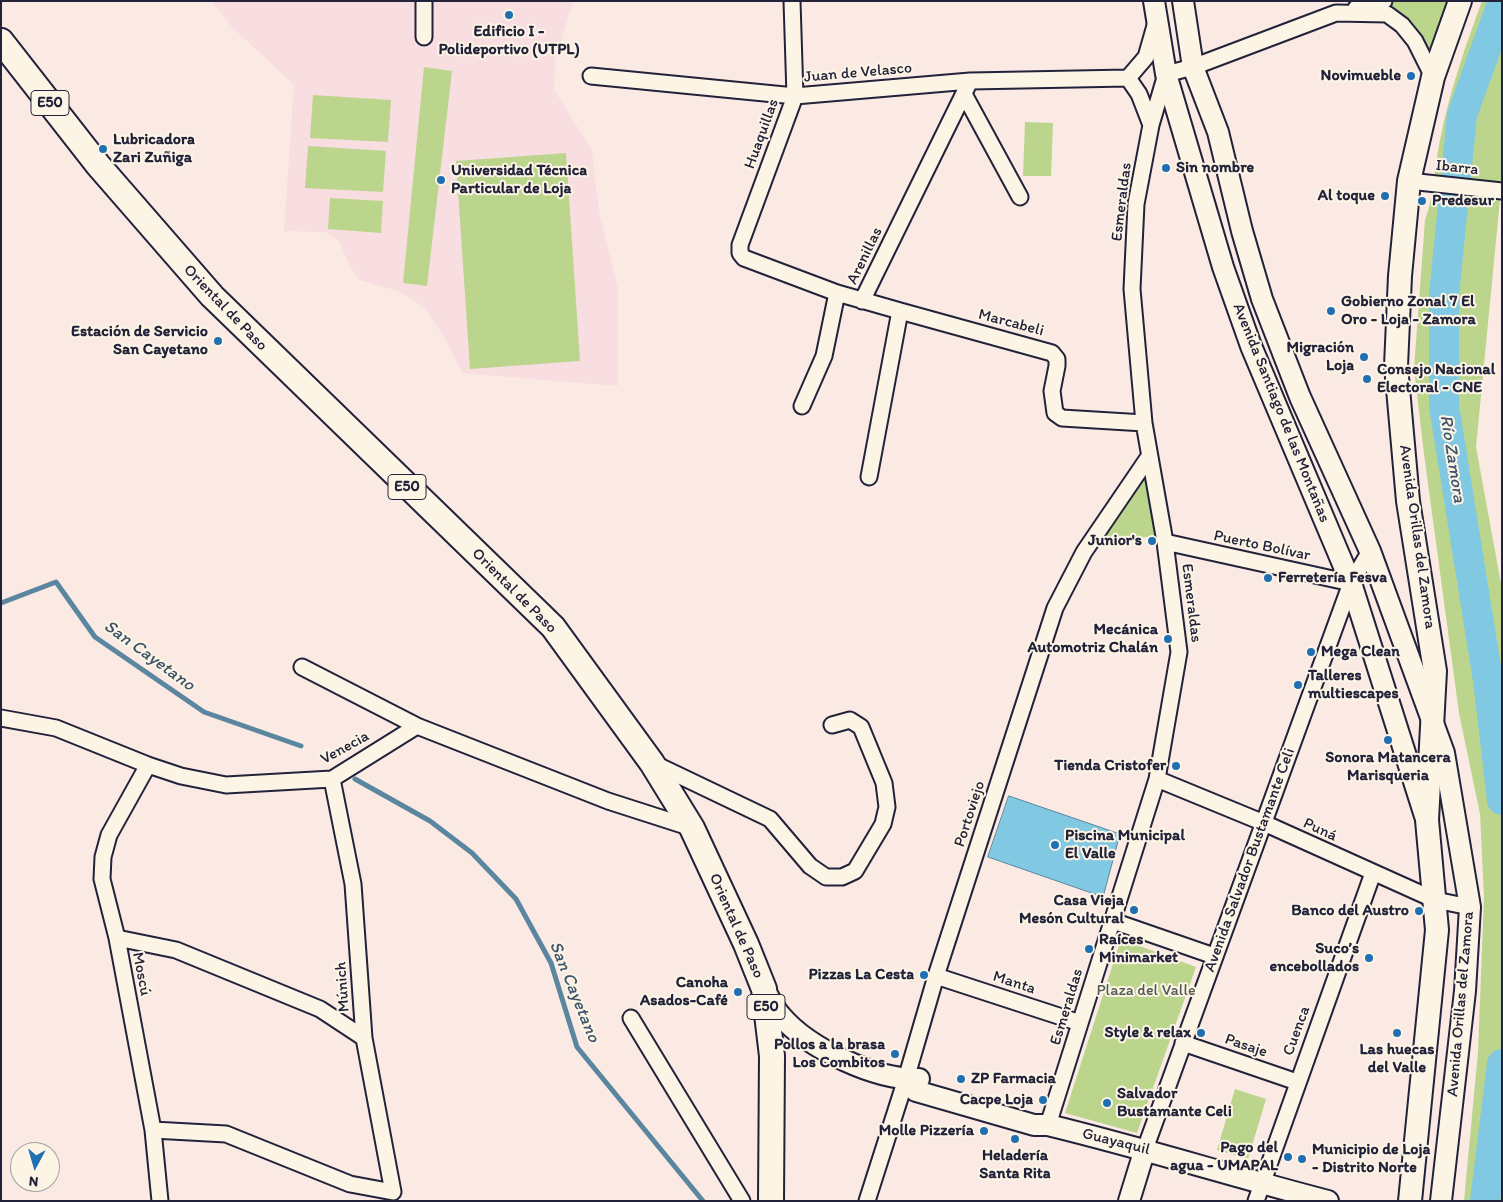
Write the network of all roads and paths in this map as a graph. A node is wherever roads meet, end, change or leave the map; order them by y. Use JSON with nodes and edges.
{"nodes":[{"id":1,"x":424,"y":1,"type":"edge"},
{"id":2,"x":792,"y":1,"type":"edge"},
{"id":3,"x":1183,"y":1,"type":"edge"},
{"id":4,"x":1384,"y":1,"type":"edge"},
{"id":5,"x":1460,"y":1,"type":"edge"},
{"id":6,"x":1335,"y":7,"type":"edge"},
{"id":7,"x":1155,"y":11,"type":"edge"},
{"id":8,"x":424,"y":37,"type":"dead end"},
{"id":9,"x":1,"y":41,"type":"edge"},
{"id":10,"x":1193,"y":67,"type":"junction"},
{"id":11,"x":1166,"y":74,"type":"junction"},
{"id":12,"x":591,"y":76,"type":"dead end"},
{"id":13,"x":1433,"y":77,"type":"junction"},
{"id":14,"x":1128,"y":78,"type":"junction"},
{"id":15,"x":967,"y":88,"type":"junction"},
{"id":16,"x":795,"y":96,"type":"junction"},
{"id":17,"x":1151,"y":125,"type":"junction"},
{"id":18,"x":1417,"y":182,"type":"junction"},
{"id":19,"x":1500,"y":190,"type":"edge"},
{"id":20,"x":1020,"y":197,"type":"dead end"},
{"id":21,"x":837,"y":293,"type":"junction"},
{"id":22,"x":862,"y":301,"type":"junction"},
{"id":23,"x":900,"y":311,"type":"junction"},
{"id":24,"x":802,"y":406,"type":"dead end"},
{"id":25,"x":1144,"y":423,"type":"junction"},
{"id":26,"x":1148,"y":458,"type":"junction"},
{"id":27,"x":869,"y":477,"type":"dead end"},
{"id":28,"x":1165,"y":542,"type":"junction"},
{"id":29,"x":1370,"y":551,"type":"junction"},
{"id":30,"x":1351,"y":583,"type":"junction"},
{"id":31,"x":302,"y":667,"type":"dead end"},
{"id":32,"x":1,"y":718,"type":"edge"},
{"id":33,"x":1433,"y":720,"type":"junction"},
{"id":34,"x":832,"y":725,"type":"dead end"},
{"id":35,"x":417,"y":726,"type":"junction"},
{"id":36,"x":652,"y":763,"type":"junction"},
{"id":37,"x":148,"y":765,"type":"junction"},
{"id":38,"x":332,"y":779,"type":"junction"},
{"id":39,"x":1156,"y":780,"type":"junction"},
{"id":40,"x":1426,"y":820,"type":"junction"},
{"id":41,"x":1264,"y":823,"type":"junction"},
{"id":42,"x":692,"y":828,"type":"junction"},
{"id":43,"x":1373,"y":873,"type":"junction"},
{"id":44,"x":1435,"y":900,"type":"junction"},
{"id":45,"x":1470,"y":907,"type":"junction"},
{"id":46,"x":1113,"y":921,"type":"junction"},
{"id":47,"x":117,"y":938,"type":"junction"},
{"id":48,"x":1214,"y":956,"type":"junction"},
{"id":49,"x":936,"y":976,"type":"junction"},
{"id":50,"x":764,"y":989,"type":"junction"},
{"id":51,"x":632,"y":1018,"type":"dead end"},
{"id":52,"x":1080,"y":1023,"type":"junction"},
{"id":53,"x":364,"y":1038,"type":"junction"},
{"id":54,"x":1183,"y":1043,"type":"junction"},
{"id":55,"x":906,"y":1079,"type":"junction"},
{"id":56,"x":1297,"y":1082,"type":"junction"},
{"id":57,"x":1048,"y":1125,"type":"junction"},
{"id":58,"x":153,"y":1130,"type":"junction"},
{"id":59,"x":1145,"y":1149,"type":"junction"},
{"id":60,"x":1259,"y":1192,"type":"edge"},
{"id":61,"x":160,"y":1201,"type":"edge"},
{"id":62,"x":742,"y":1201,"type":"edge"},
{"id":63,"x":771,"y":1201,"type":"edge"},
{"id":64,"x":867,"y":1201,"type":"edge"},
{"id":65,"x":1129,"y":1201,"type":"edge"},
{"id":66,"x":1328,"y":1201,"type":"edge"},
{"id":67,"x":1410,"y":1201,"type":"edge"},
{"id":68,"x":1441,"y":1201,"type":"edge"}],
"edges":[{"from":1,"to":8,"type":"street"},
{"from":2,"to":16,"type":"street","name":"Huaquillas"},
{"from":3,"to":10,"type":"main road","name":"Avenida Santiago de las Montañas"},
{"from":4,"to":6,"type":"street"},
{"from":5,"to":13,"type":"main road","name":"Avenida Orillas del Zamora"},
{"from":6,"to":10,"type":"street"},
{"from":6,"to":13,"type":"street"},
{"from":7,"to":11,"type":"main road","name":"Avenida Santiago de las Montañas"},
{"from":7,"to":14,"type":"street"},
{"from":9,"to":36,"type":"highway","name":"Oriental de Paso","number":"E50"},
{"from":10,"to":11,"type":"street"},
{"from":10,"to":29,"type":"main road","name":"Avenida Santiago de las Montañas"},
{"from":11,"to":17,"type":"street","name":"Esmeraldas"},
{"from":11,"to":30,"type":"main road","name":"Avenida Santiago de las Montañas"},
{"from":12,"to":16,"type":"street","name":"Juan de Velasco"},
{"from":13,"to":18,"type":"main road","name":"Avenida Orillas del Zamora"},
{"from":14,"to":15,"type":"street","name":"Juan de Velasco"},
{"from":14,"to":17,"type":"street"},
{"from":15,"to":16,"type":"street","name":"Juan de Velasco"},
{"from":15,"to":20,"type":"street"},
{"from":15,"to":22,"type":"street","name":"Arenillas"},
{"from":16,"to":21,"type":"street","name":"Huaquillas"},
{"from":17,"to":25,"type":"street","name":"Esmeraldas"},
{"from":18,"to":19,"type":"street","name":"Ibarra"},
{"from":18,"to":33,"type":"main road","name":"Avenida Orillas del Zamora"},
{"from":21,"to":22,"type":"street"},
{"from":21,"to":24,"type":"street"},
{"from":22,"to":23,"type":"street","name":"Arenillas"},
{"from":23,"to":25,"type":"street","name":"Marcabeli"},
{"from":23,"to":27,"type":"street"},
{"from":25,"to":26,"type":"street","name":"Esmeraldas"},
{"from":26,"to":28,"type":"street","name":"Esmeraldas"},
{"from":26,"to":49,"type":"street","name":"Portoviejo"},
{"from":28,"to":30,"type":"street","name":"Puerto Bolívar"},
{"from":28,"to":39,"type":"street","name":"Esmeraldas"},
{"from":29,"to":30,"type":"street","name":"Avenida Salvador Bustamante Celi"},
{"from":29,"to":33,"type":"main road","name":"Avenida Santiago de las Montañas"},
{"from":30,"to":40,"type":"main road","name":"Avenida Santiago de las Montañas"},
{"from":30,"to":41,"type":"street","name":"Avenida Salvador Bustamante Celi"},
{"from":31,"to":35,"type":"street"},
{"from":32,"to":37,"type":"street","name":"Venecia"},
{"from":33,"to":40,"type":"main road","name":"Avenida Orillas del Zamora"},
{"from":33,"to":45,"type":"main road","name":"Avenida Orillas del Zamora"},
{"from":34,"to":36,"type":"street"},
{"from":35,"to":38,"type":"street","name":"Venecia"},
{"from":35,"to":42,"type":"street"},
{"from":36,"to":42,"type":"highway","name":"Oriental de Paso","number":"E50"},
{"from":37,"to":38,"type":"street","name":"Venecia"},
{"from":37,"to":47,"type":"street","name":"Moscú"},
{"from":38,"to":53,"type":"street","name":"Múnich"},
{"from":39,"to":41,"type":"street","name":"Puná"},
{"from":39,"to":46,"type":"street","name":"Esmeraldas"},
{"from":40,"to":44,"type":"main road","name":"Avenida Orillas del Zamora"},
{"from":41,"to":43,"type":"street","name":"Puná"},
{"from":41,"to":48,"type":"street","name":"Avenida Salvador Bustamante Celi"},
{"from":42,"to":50,"type":"highway","name":"Oriental de Paso","number":"E50"},
{"from":43,"to":44,"type":"street","name":"Puná"},
{"from":43,"to":56,"type":"street","name":"Cuenca"},
{"from":44,"to":45,"type":"street","name":"Puná"},
{"from":44,"to":67,"type":"main road","name":"Avenida Orillas del Zamora"},
{"from":45,"to":68,"type":"main road","name":"Avenida Orillas del Zamora"},
{"from":46,"to":48,"type":"street"},
{"from":46,"to":52,"type":"street","name":"Esmeraldas"},
{"from":47,"to":53,"type":"street"},
{"from":47,"to":58,"type":"street","name":"Moscú"},
{"from":48,"to":54,"type":"street","name":"Avenida Salvador Bustamante Celi"},
{"from":49,"to":52,"type":"street","name":"Manta"},
{"from":49,"to":55,"type":"street","name":"Portoviejo"},
{"from":50,"to":55,"type":"main road","name":"Guayaquil"},
{"from":50,"to":63,"type":"highway","name":"Oriental de Paso","number":"E50"},
{"from":51,"to":62,"type":"street"},
{"from":52,"to":57,"type":"street","name":"Esmeraldas"},
{"from":53,"to":58,"type":"street","name":"Múnich"},
{"from":54,"to":56,"type":"street","name":"Pasaje"},
{"from":54,"to":59,"type":"street","name":"Avenida Salvador Bustamante Celi"},
{"from":55,"to":57,"type":"main road","name":"Guayaquil"},
{"from":55,"to":64,"type":"street","name":"Portoviejo"},
{"from":56,"to":60,"type":"street","name":"Cuenca"},
{"from":57,"to":59,"type":"main road","name":"Guayaquil"},
{"from":58,"to":61,"type":"street","name":"Moscú"},
{"from":59,"to":60,"type":"main road","name":"Guayaquil"},
{"from":59,"to":65,"type":"main road","name":"Avenida Salvador Bustamante Celi"},
{"from":60,"to":66,"type":"main road","name":"Guayaquil"}]}
